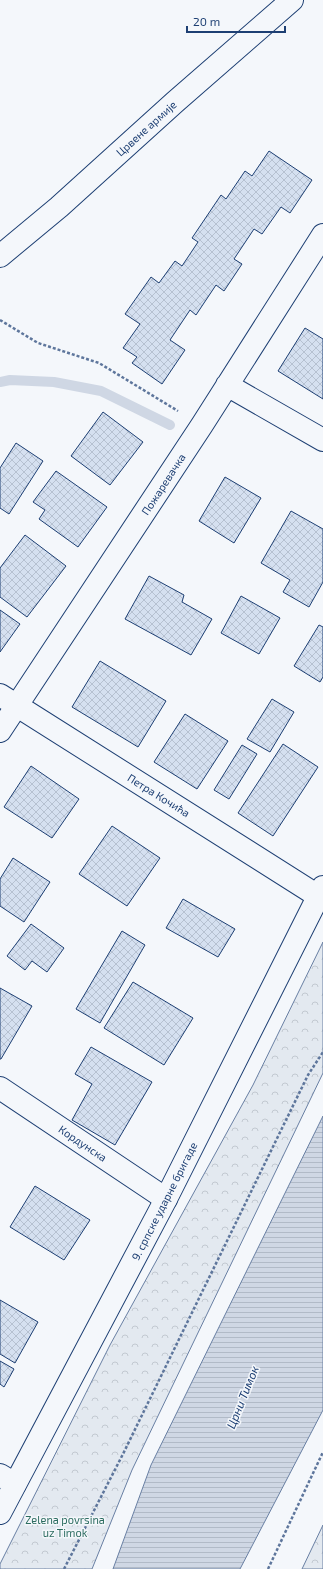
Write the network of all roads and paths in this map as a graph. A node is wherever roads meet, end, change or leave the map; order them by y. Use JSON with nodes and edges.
{"nodes":[{"id":1,"x":292,"y":0,"type":"edge"},
{"id":2,"x":323,"y":235,"type":"edge"},
{"id":3,"x":0,"y":256,"type":"edge"},
{"id":4,"x":0,"y":320,"type":"edge"},
{"id":5,"x":227,"y":385,"type":"junction"},
{"id":6,"x":202,"y":425,"type":"junction"},
{"id":7,"x":323,"y":440,"type":"edge"},
{"id":8,"x":8,"y":700,"type":"edge"},
{"id":9,"x":0,"y":731,"type":"edge"},
{"id":10,"x":320,"y":892,"type":"edge"},
{"id":11,"x":323,"y":1052,"type":"edge"},
{"id":12,"x":0,"y":1088,"type":"edge"},
{"id":13,"x":166,"y":1199,"type":"junction"},
{"id":14,"x":323,"y":1452,"type":"edge"},
{"id":15,"x":8,"y":1480,"type":"edge"},
{"id":16,"x":0,"y":1514,"type":"edge"},
{"id":17,"x":64,"y":1569,"type":"edge"},
{"id":18,"x":268,"y":1569,"type":"edge"}],
"edges":[{"from":1,"to":3,"type":"street","name":"Црвене армије"},
{"from":2,"to":5,"type":"street","name":"Пожаревачка"},
{"from":4,"to":6,"type":"path"},
{"from":5,"to":6,"type":"street","name":"Пожаревачка"},
{"from":5,"to":7,"type":"street"},
{"from":6,"to":8,"type":"street","name":"Пожаревачка"},
{"from":8,"to":9,"type":"street","name":"Пожаревачка"},
{"from":8,"to":10,"type":"street","name":"Петра Кочића"},
{"from":10,"to":13,"type":"street","name":"9. српске ударне бригаде"},
{"from":11,"to":17,"type":"path"},
{"from":12,"to":13,"type":"street","name":"Кордунска"},
{"from":13,"to":15,"type":"street","name":"9. српске ударне бригаде"},
{"from":14,"to":18,"type":"path"},
{"from":15,"to":16,"type":"street","name":"9. српске ударне бригаде"}]}
